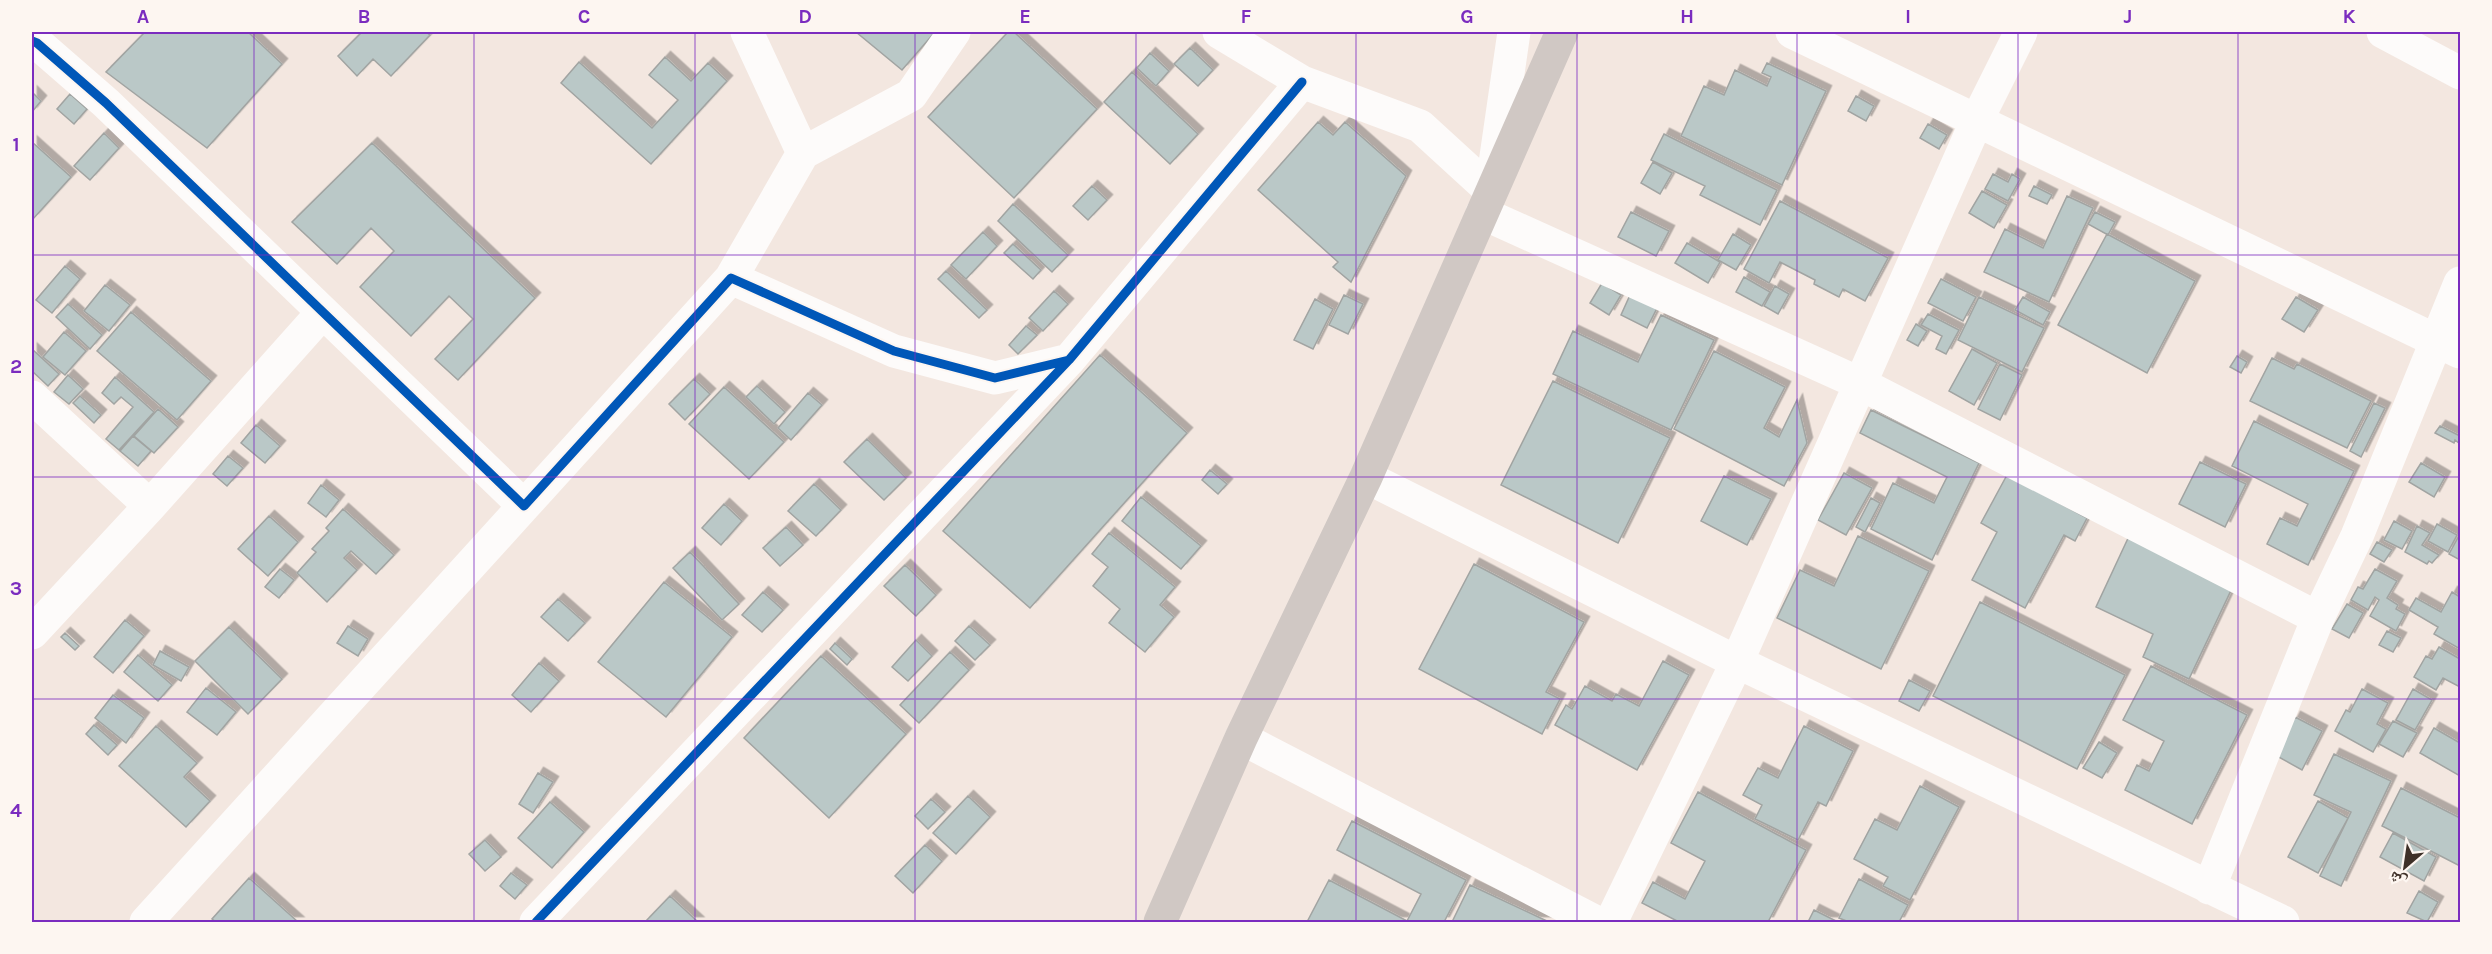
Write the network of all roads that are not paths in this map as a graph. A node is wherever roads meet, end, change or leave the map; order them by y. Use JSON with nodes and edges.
{"nodes":[{"id":1,"x":747,"y":32,"type":"edge"},
{"id":2,"x":954,"y":32,"type":"edge"},
{"id":3,"x":1219,"y":32,"type":"edge"},
{"id":4,"x":1514,"y":32,"type":"edge"},
{"id":5,"x":1562,"y":32,"type":"edge"},
{"id":6,"x":1792,"y":32,"type":"edge"},
{"id":7,"x":2021,"y":32,"type":"edge"},
{"id":8,"x":2383,"y":32,"type":"edge"},
{"id":9,"x":32,"y":41,"type":"edge"},
{"id":10,"x":2460,"y":73,"type":"edge"},
{"id":11,"x":1302,"y":82,"type":"junction"},
{"id":12,"x":1977,"y":120,"type":"junction"},
{"id":13,"x":803,"y":153,"type":"junction"},
{"id":14,"x":1487,"y":202,"type":"junction"},
{"id":15,"x":731,"y":278,"type":"junction"},
{"id":16,"x":2460,"y":283,"type":"edge"},
{"id":17,"x":323,"y":312,"type":"junction"},
{"id":18,"x":2449,"y":347,"type":"edge"},
{"id":19,"x":1069,"y":360,"type":"junction"},
{"id":20,"x":1859,"y":383,"type":"junction"},
{"id":21,"x":32,"y":397,"type":"edge"},
{"id":22,"x":1366,"y":477,"type":"junction"},
{"id":23,"x":150,"y":506,"type":"junction"},
{"id":24,"x":524,"y":506,"type":"junction"},
{"id":25,"x":2318,"y":618,"type":"junction"},
{"id":26,"x":32,"y":633,"type":"edge"},
{"id":27,"x":1737,"y":662,"type":"junction"},
{"id":28,"x":1241,"y":738,"type":"junction"},
{"id":29,"x":2210,"y":888,"type":"junction"},
{"id":30,"x":146,"y":922,"type":"edge"},
{"id":31,"x":536,"y":922,"type":"edge"},
{"id":32,"x":1160,"y":922,"type":"edge"},
{"id":33,"x":1596,"y":922,"type":"edge"},
{"id":34,"x":1611,"y":922,"type":"edge"},
{"id":35,"x":2283,"y":922,"type":"edge"}],
"edges":[{"from":1,"to":13,"type":"street"},
{"from":2,"to":13,"type":"street"},
{"from":3,"to":11,"type":"street"},
{"from":4,"to":14,"type":"street"},
{"from":5,"to":14,"type":"main road"},
{"from":6,"to":12,"type":"street"},
{"from":7,"to":12,"type":"street"},
{"from":8,"to":10,"type":"street"},
{"from":9,"to":17,"type":"street"},
{"from":11,"to":14,"type":"street"},
{"from":11,"to":19,"type":"street"},
{"from":12,"to":18,"type":"street"},
{"from":12,"to":20,"type":"street"},
{"from":13,"to":15,"type":"street"},
{"from":14,"to":20,"type":"street"},
{"from":14,"to":22,"type":"main road"},
{"from":15,"to":19,"type":"street"},
{"from":15,"to":24,"type":"street"},
{"from":16,"to":18,"type":"street"},
{"from":17,"to":23,"type":"street"},
{"from":17,"to":24,"type":"street"},
{"from":18,"to":25,"type":"street"},
{"from":19,"to":31,"type":"street"},
{"from":20,"to":25,"type":"street"},
{"from":20,"to":27,"type":"street"},
{"from":21,"to":23,"type":"street"},
{"from":22,"to":27,"type":"street"},
{"from":22,"to":28,"type":"main road"},
{"from":23,"to":26,"type":"street"},
{"from":24,"to":30,"type":"street"},
{"from":25,"to":29,"type":"street"},
{"from":27,"to":29,"type":"street"},
{"from":27,"to":34,"type":"street"},
{"from":28,"to":32,"type":"main road"},
{"from":28,"to":33,"type":"street"},
{"from":29,"to":35,"type":"street"}]}
